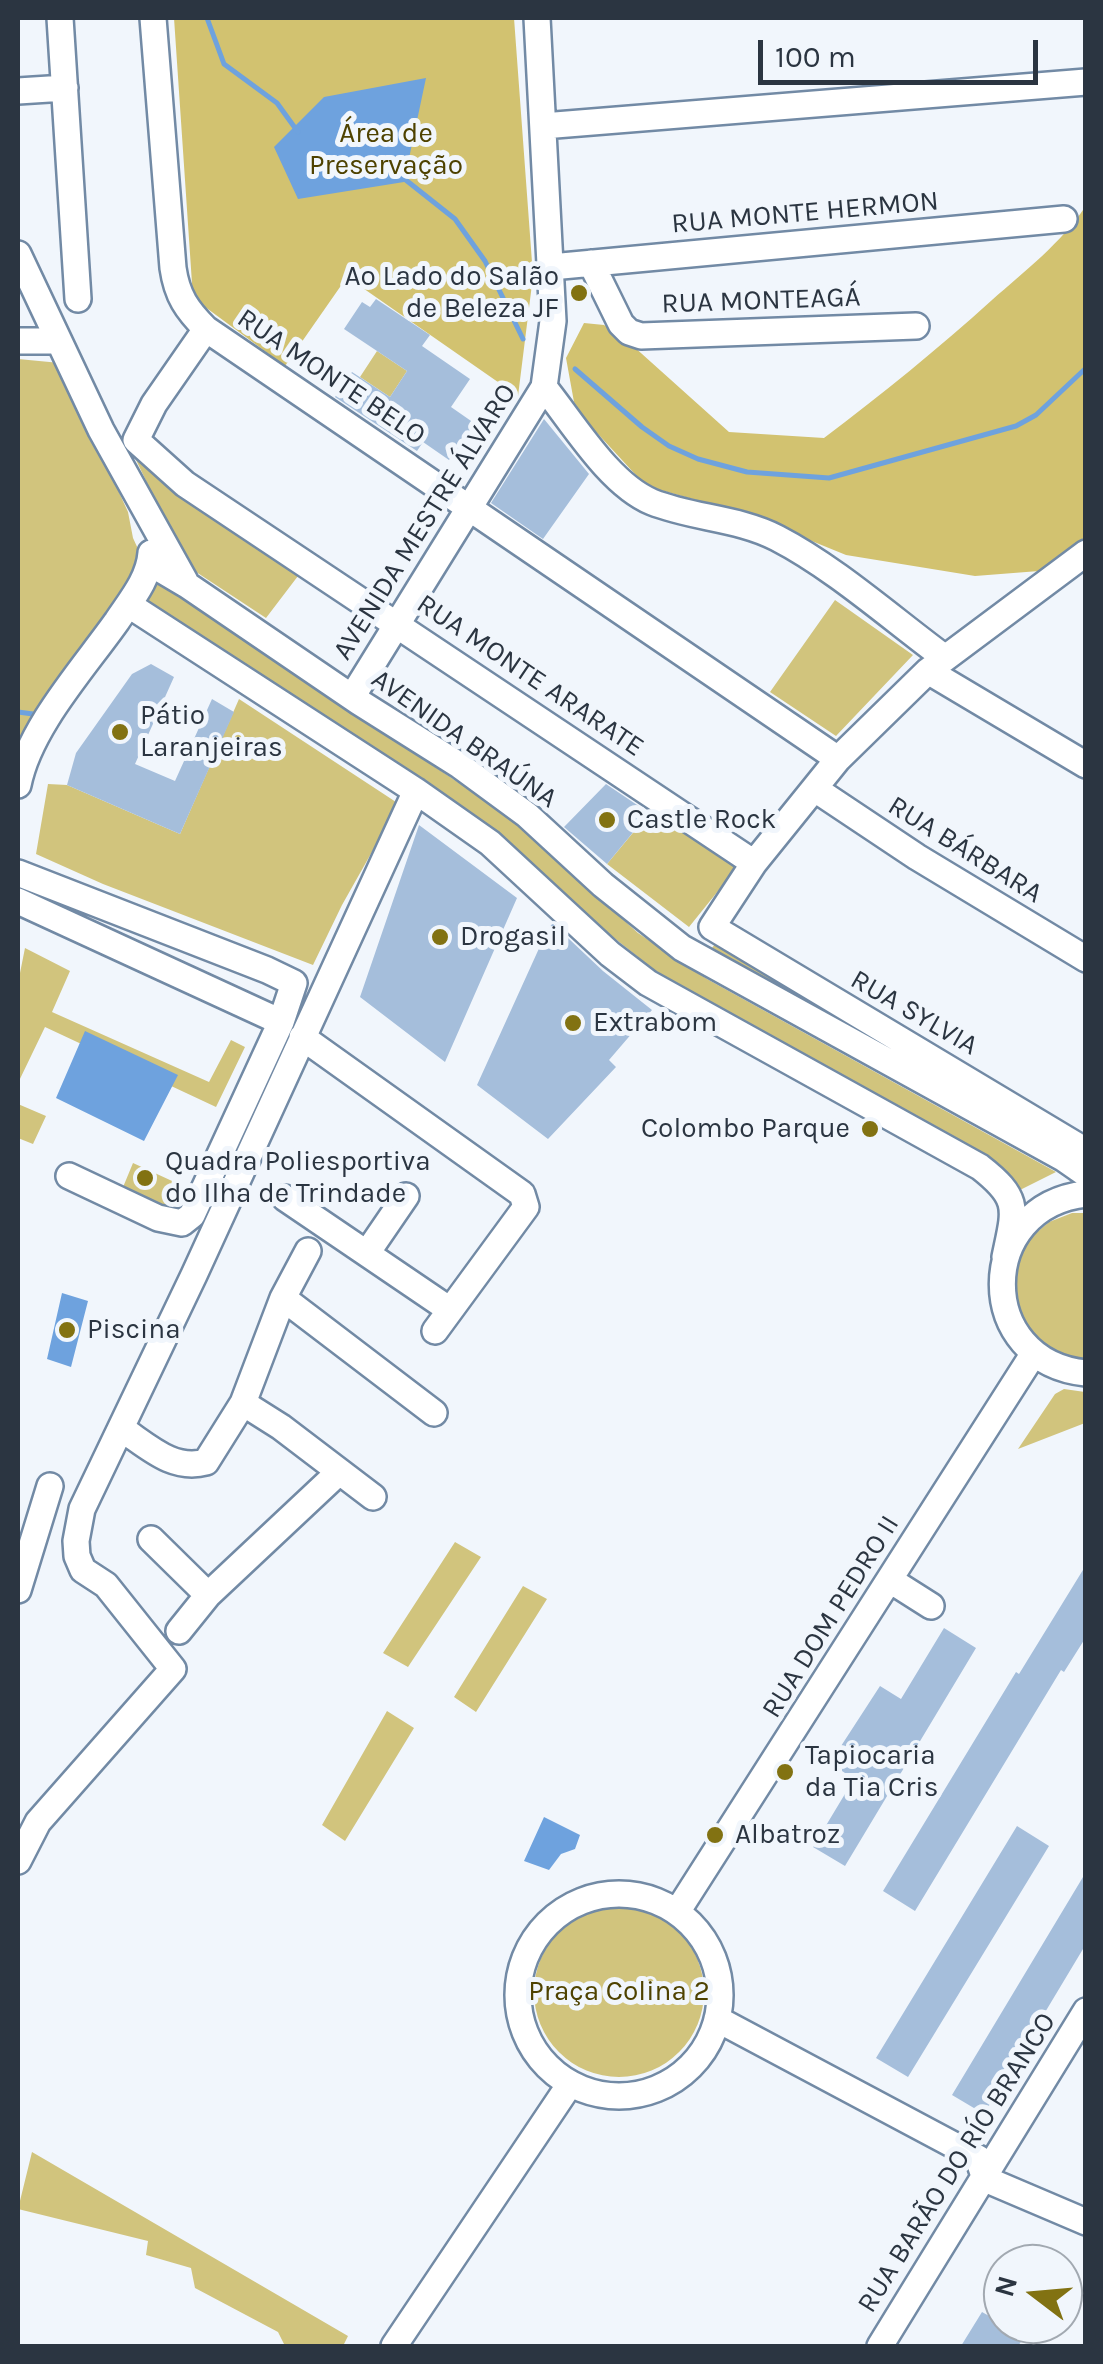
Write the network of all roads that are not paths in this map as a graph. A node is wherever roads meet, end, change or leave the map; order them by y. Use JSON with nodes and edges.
{"nodes":[{"id":1,"x":60,"y":18,"type":"edge"},
{"id":2,"x":154,"y":18,"type":"edge"},
{"id":3,"x":537,"y":18,"type":"edge"},
{"id":4,"x":1086,"y":82,"type":"edge"},
{"id":5,"x":65,"y":88,"type":"junction"},
{"id":6,"x":18,"y":90,"type":"edge"},
{"id":7,"x":543,"y":126,"type":"junction"},
{"id":8,"x":1064,"y":219,"type":"dead end"},
{"id":9,"x":18,"y":254,"type":"edge"},
{"id":10,"x":590,"y":263,"type":"junction"},
{"id":11,"x":552,"y":267,"type":"junction"},
{"id":12,"x":78,"y":298,"type":"dead end"},
{"id":13,"x":916,"y":326,"type":"dead end"},
{"id":14,"x":206,"y":329,"type":"junction"},
{"id":15,"x":18,"y":340,"type":"edge"},
{"id":16,"x":56,"y":341,"type":"junction"},
{"id":17,"x":544,"y":386,"type":"junction"},
{"id":18,"x":471,"y":507,"type":"junction"},
{"id":19,"x":142,"y":510,"type":"junction"},
{"id":20,"x":1080,"y":564,"type":"edge"},
{"id":21,"x":150,"y":568,"type":"junction"},
{"id":22,"x":187,"y":586,"type":"junction"},
{"id":23,"x":129,"y":605,"type":"junction"},
{"id":24,"x":397,"y":623,"type":"junction"},
{"id":25,"x":936,"y":664,"type":"junction"},
{"id":26,"x":352,"y":698,"type":"junction"},
{"id":27,"x":838,"y":759,"type":"junction"},
{"id":28,"x":1086,"y":765,"type":"edge"},
{"id":29,"x":18,"y":785,"type":"edge"},
{"id":30,"x":814,"y":790,"type":"junction"},
{"id":31,"x":416,"y":791,"type":"junction"},
{"id":32,"x":754,"y":863,"type":"junction"},
{"id":33,"x":18,"y":873,"type":"edge"},
{"id":34,"x":18,"y":901,"type":"edge"},
{"id":35,"x":1086,"y":959,"type":"edge"},
{"id":36,"x":291,"y":1029,"type":"junction"},
{"id":37,"x":1086,"y":1151,"type":"edge"},
{"id":38,"x":1086,"y":1174,"type":"edge"},
{"id":39,"x":69,"y":1176,"type":"dead end"},
{"id":40,"x":1086,"y":1194,"type":"edge"},
{"id":41,"x":406,"y":1196,"type":"dead end"},
{"id":42,"x":286,"y":1198,"type":"dead end"},
{"id":43,"x":308,"y":1251,"type":"dead end"},
{"id":44,"x":367,"y":1253,"type":"junction"},
{"id":45,"x":1005,"y":1257,"type":"junction"},
{"id":46,"x":283,"y":1298,"type":"junction"},
{"id":47,"x":1034,"y":1353,"type":"junction"},
{"id":48,"x":1086,"y":1373,"type":"edge"},
{"id":49,"x":243,"y":1403,"type":"junction"},
{"id":50,"x":434,"y":1413,"type":"dead end"},
{"id":51,"x":122,"y":1429,"type":"junction"},
{"id":52,"x":338,"y":1473,"type":"junction"},
{"id":53,"x":50,"y":1486,"type":"dead end"},
{"id":54,"x":372,"y":1497,"type":"dead end"},
{"id":55,"x":151,"y":1540,"type":"dead end"},
{"id":56,"x":890,"y":1580,"type":"junction"},
{"id":57,"x":18,"y":1590,"type":"edge"},
{"id":58,"x":208,"y":1595,"type":"junction"},
{"id":59,"x":931,"y":1606,"type":"dead end"},
{"id":60,"x":179,"y":1631,"type":"dead end"},
{"id":61,"x":18,"y":1861,"type":"edge"},
{"id":62,"x":677,"y":1912,"type":"junction"},
{"id":63,"x":1086,"y":2011,"type":"edge"},
{"id":64,"x":717,"y":2019,"type":"junction"},
{"id":65,"x":570,"y":2084,"type":"junction"},
{"id":66,"x":985,"y":2179,"type":"junction"},
{"id":67,"x":1086,"y":2222,"type":"edge"},
{"id":68,"x":394,"y":2346,"type":"edge"},
{"id":69,"x":880,"y":2346,"type":"edge"}],
"edges":[{"from":1,"to":5,"type":"street"},
{"from":2,"to":14,"type":"street","name":"RUA MONTE BELO"},
{"from":3,"to":7,"type":"street","name":"AVENIDA MESTRE ÁLVARO"},
{"from":4,"to":7,"type":"street"},
{"from":5,"to":6,"type":"street"},
{"from":5,"to":12,"type":"street"},
{"from":7,"to":11,"type":"street","name":"AVENIDA MESTRE ÁLVARO"},
{"from":8,"to":10,"type":"street","name":"RUA MONTE HERMON"},
{"from":9,"to":16,"type":"street","name":"AVENIDA BRAÚNA"},
{"from":10,"to":11,"type":"street","name":"RUA MONTE HERMON"},
{"from":10,"to":13,"type":"street","name":"RUA MONTEAGÁ"},
{"from":11,"to":17,"type":"street","name":"AVENIDA MESTRE ÁLVARO"},
{"from":14,"to":18,"type":"street","name":"RUA MONTE BELO"},
{"from":14,"to":24,"type":"street","name":"RUA MONTE ARARATE"},
{"from":15,"to":16,"type":"street"},
{"from":16,"to":19,"type":"street","name":"AVENIDA BRAÚNA"},
{"from":17,"to":18,"type":"street","name":"AVENIDA MESTRE ÁLVARO"},
{"from":17,"to":25,"type":"street"},
{"from":18,"to":24,"type":"street","name":"AVENIDA MESTRE ÁLVARO"},
{"from":18,"to":27,"type":"street","name":"RUA MONTE BELO"},
{"from":19,"to":21,"type":"street","name":"AVENIDA BRAÚNA"},
{"from":19,"to":22,"type":"street","name":"AVENIDA BRAÚNA"},
{"from":20,"to":25,"type":"street"},
{"from":21,"to":22,"type":"street"},
{"from":21,"to":23,"type":"street"},
{"from":22,"to":26,"type":"street","name":"AVENIDA BRAÚNA"},
{"from":23,"to":29,"type":"street"},
{"from":23,"to":31,"type":"street"},
{"from":24,"to":26,"type":"street","name":"AVENIDA MESTRE ÁLVARO"},
{"from":24,"to":32,"type":"street","name":"RUA MONTE ARARATE"},
{"from":25,"to":27,"type":"street"},
{"from":25,"to":28,"type":"street"},
{"from":26,"to":38,"type":"street","name":"AVENIDA BRAÚNA"},
{"from":27,"to":30,"type":"street"},
{"from":30,"to":32,"type":"street"},
{"from":30,"to":35,"type":"street","name":"RUA BÁRBARA"},
{"from":31,"to":36,"type":"street"},
{"from":31,"to":45,"type":"street"},
{"from":32,"to":37,"type":"street","name":"RUA SYLVIA"},
{"from":33,"to":36,"type":"street"},
{"from":34,"to":36,"type":"street"},
{"from":36,"to":39,"type":"street"},
{"from":36,"to":44,"type":"street"},
{"from":36,"to":51,"type":"street"},
{"from":40,"to":45,"type":"street"},
{"from":41,"to":44,"type":"street"},
{"from":42,"to":44,"type":"street"},
{"from":43,"to":46,"type":"street"},
{"from":45,"to":47,"type":"street"},
{"from":46,"to":49,"type":"street"},
{"from":46,"to":50,"type":"street"},
{"from":47,"to":48,"type":"street"},
{"from":47,"to":56,"type":"street","name":"RUA DOM PEDRO II"},
{"from":49,"to":51,"type":"street"},
{"from":49,"to":52,"type":"street"},
{"from":51,"to":61,"type":"street"},
{"from":52,"to":54,"type":"street"},
{"from":52,"to":58,"type":"street"},
{"from":53,"to":57,"type":"street"},
{"from":55,"to":58,"type":"street"},
{"from":56,"to":59,"type":"street"},
{"from":56,"to":62,"type":"street","name":"RUA DOM PEDRO II"},
{"from":58,"to":60,"type":"street"},
{"from":62,"to":64,"type":"street"},
{"from":62,"to":65,"type":"street"},
{"from":63,"to":66,"type":"street","name":"RUA BARÃO DO RÍO BRANCO"},
{"from":64,"to":65,"type":"street"},
{"from":64,"to":66,"type":"street"},
{"from":65,"to":68,"type":"street"},
{"from":66,"to":67,"type":"street"},
{"from":66,"to":69,"type":"street","name":"RUA BARÃO DO RÍO BRANCO"}]}
